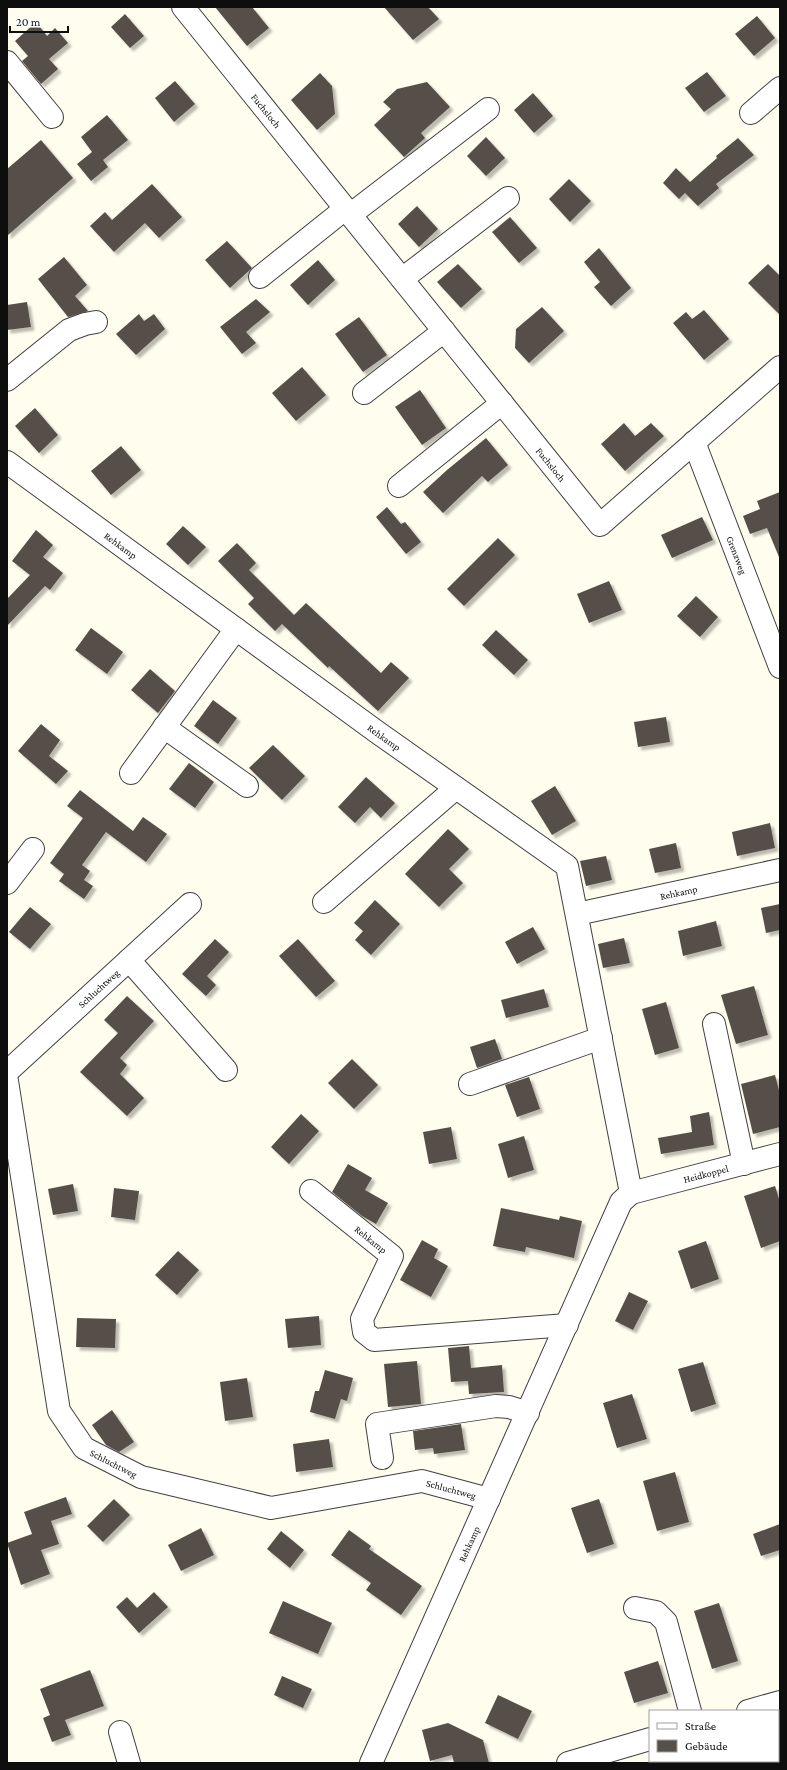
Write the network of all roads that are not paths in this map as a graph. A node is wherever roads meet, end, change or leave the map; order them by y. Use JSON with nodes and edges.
{"nodes":[{"id":1,"x":183,"y":7,"type":"edge"},
{"id":2,"x":7,"y":62,"type":"edge"},
{"id":3,"x":780,"y":88,"type":"edge"},
{"id":4,"x":488,"y":109,"type":"dead end"},
{"id":5,"x":751,"y":113,"type":"dead end"},
{"id":6,"x":52,"y":117,"type":"dead end"},
{"id":7,"x":508,"y":198,"type":"dead end"},
{"id":8,"x":348,"y":212,"type":"junction"},
{"id":9,"x":260,"y":277,"type":"dead end"},
{"id":10,"x":402,"y":278,"type":"junction"},
{"id":11,"x":96,"y":322,"type":"dead end"},
{"id":12,"x":444,"y":331,"type":"junction"},
{"id":13,"x":780,"y":366,"type":"edge"},
{"id":14,"x":7,"y":380,"type":"edge"},
{"id":15,"x":364,"y":393,"type":"dead end"},
{"id":16,"x":502,"y":403,"type":"junction"},
{"id":17,"x":694,"y":442,"type":"junction"},
{"id":18,"x":7,"y":462,"type":"edge"},
{"id":19,"x":399,"y":486,"type":"dead end"},
{"id":20,"x":236,"y":629,"type":"junction"},
{"id":21,"x":780,"y":667,"type":"edge"},
{"id":22,"x":164,"y":727,"type":"junction"},
{"id":23,"x":131,"y":773,"type":"dead end"},
{"id":24,"x":247,"y":786,"type":"dead end"},
{"id":25,"x":456,"y":788,"type":"junction"},
{"id":26,"x":33,"y":849,"type":"dead end"},
{"id":27,"x":780,"y":870,"type":"edge"},
{"id":28,"x":7,"y":883,"type":"edge"},
{"id":29,"x":324,"y":902,"type":"dead end"},
{"id":30,"x":190,"y":904,"type":"dead end"},
{"id":31,"x":577,"y":914,"type":"junction"},
{"id":32,"x":129,"y":960,"type":"junction"},
{"id":33,"x":714,"y":1024,"type":"dead end"},
{"id":34,"x":601,"y":1038,"type":"junction"},
{"id":35,"x":226,"y":1070,"type":"dead end"},
{"id":36,"x":7,"y":1072,"type":"edge"},
{"id":37,"x":7,"y":1081,"type":"edge"},
{"id":38,"x":470,"y":1084,"type":"dead end"},
{"id":39,"x":780,"y":1154,"type":"edge"},
{"id":40,"x":744,"y":1164,"type":"junction"},
{"id":41,"x":311,"y":1191,"type":"dead end"},
{"id":42,"x":631,"y":1193,"type":"junction"},
{"id":43,"x":567,"y":1325,"type":"junction"},
{"id":44,"x":528,"y":1413,"type":"junction"},
{"id":45,"x":382,"y":1458,"type":"dead end"},
{"id":46,"x":489,"y":1499,"type":"junction"},
{"id":47,"x":635,"y":1608,"type":"dead end"},
{"id":48,"x":780,"y":1702,"type":"edge"},
{"id":49,"x":690,"y":1710,"type":"edge"},
{"id":50,"x":752,"y":1710,"type":"edge"},
{"id":51,"x":120,"y":1732,"type":"dead end"},
{"id":52,"x":649,"y":1739,"type":"edge"},
{"id":53,"x":129,"y":1763,"type":"edge"},
{"id":54,"x":372,"y":1763,"type":"edge"},
{"id":55,"x":568,"y":1763,"type":"edge"}],
"edges":[{"from":1,"to":8,"type":"street","name":"Fuchsloch"},
{"from":2,"to":6,"type":"street"},
{"from":3,"to":5,"type":"street"},
{"from":4,"to":8,"type":"street"},
{"from":7,"to":10,"type":"street"},
{"from":8,"to":9,"type":"street"},
{"from":8,"to":10,"type":"street","name":"Fuchsloch"},
{"from":10,"to":12,"type":"street","name":"Fuchsloch"},
{"from":11,"to":14,"type":"street"},
{"from":12,"to":15,"type":"street"},
{"from":12,"to":16,"type":"street","name":"Fuchsloch"},
{"from":13,"to":17,"type":"street"},
{"from":16,"to":17,"type":"street","name":"Fuchsloch"},
{"from":16,"to":19,"type":"street"},
{"from":17,"to":21,"type":"street","name":"Grenzweg"},
{"from":18,"to":20,"type":"street","name":"Rehkamp"},
{"from":20,"to":22,"type":"street"},
{"from":20,"to":25,"type":"street","name":"Rehkamp"},
{"from":22,"to":23,"type":"street"},
{"from":22,"to":24,"type":"street"},
{"from":25,"to":29,"type":"street"},
{"from":25,"to":31,"type":"street","name":"Rehkamp"},
{"from":26,"to":28,"type":"street"},
{"from":27,"to":31,"type":"street","name":"Rehkamp"},
{"from":30,"to":32,"type":"street","name":"Schluchtweg"},
{"from":31,"to":34,"type":"street","name":"Rehkamp"},
{"from":32,"to":35,"type":"street"},
{"from":32,"to":36,"type":"street","name":"Schluchtweg"},
{"from":33,"to":40,"type":"street"},
{"from":34,"to":38,"type":"street"},
{"from":34,"to":42,"type":"street","name":"Rehkamp"},
{"from":37,"to":46,"type":"street","name":"Schluchtweg"},
{"from":39,"to":40,"type":"street","name":"Heidkoppel"},
{"from":40,"to":42,"type":"street","name":"Heidkoppel"},
{"from":41,"to":43,"type":"street","name":"Rehkamp"},
{"from":42,"to":43,"type":"street","name":"Rehkamp"},
{"from":43,"to":44,"type":"street","name":"Rehkamp"},
{"from":44,"to":45,"type":"street"},
{"from":44,"to":46,"type":"street","name":"Rehkamp"},
{"from":46,"to":54,"type":"street","name":"Rehkamp"},
{"from":47,"to":49,"type":"street"},
{"from":48,"to":50,"type":"street"},
{"from":51,"to":53,"type":"street"},
{"from":52,"to":55,"type":"street"}]}
